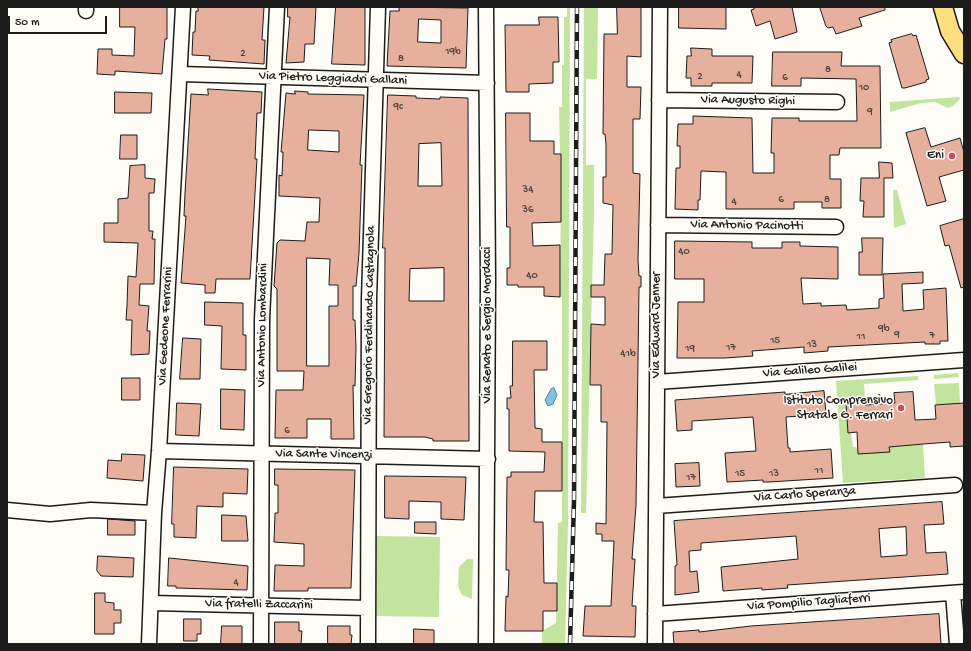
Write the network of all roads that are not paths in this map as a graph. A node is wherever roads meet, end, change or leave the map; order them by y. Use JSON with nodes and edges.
{"nodes":[{"id":1,"x":183,"y":7,"type":"edge"},
{"id":2,"x":278,"y":7,"type":"edge"},
{"id":3,"x":378,"y":7,"type":"edge"},
{"id":4,"x":486,"y":7,"type":"edge"},
{"id":5,"x":660,"y":7,"type":"edge"},
{"id":6,"x":943,"y":7,"type":"edge"},
{"id":7,"x":956,"y":7,"type":"edge"},
{"id":8,"x":964,"y":35,"type":"edge"},
{"id":9,"x":964,"y":54,"type":"edge"},
{"id":10,"x":180,"y":74,"type":"junction"},
{"id":11,"x":273,"y":77,"type":"junction"},
{"id":12,"x":376,"y":80,"type":"junction"},
{"id":13,"x":487,"y":83,"type":"junction"},
{"id":14,"x":659,"y":100,"type":"junction"},
{"id":15,"x":837,"y":102,"type":"dead end"},
{"id":16,"x":658,"y":225,"type":"junction"},
{"id":17,"x":836,"y":227,"type":"dead end"},
{"id":18,"x":964,"y":360,"type":"edge"},
{"id":19,"x":657,"y":382,"type":"junction"},
{"id":20,"x":159,"y":452,"type":"junction"},
{"id":21,"x":262,"y":454,"type":"junction"},
{"id":22,"x":369,"y":456,"type":"junction"},
{"id":23,"x":488,"y":459,"type":"junction"},
{"id":24,"x":955,"y":485,"type":"dead end"},
{"id":25,"x":656,"y":506,"type":"junction"},
{"id":26,"x":7,"y":510,"type":"edge"},
{"id":27,"x":154,"y":513,"type":"junction"},
{"id":28,"x":959,"y":592,"type":"edge"},
{"id":29,"x":151,"y":603,"type":"junction"},
{"id":30,"x":261,"y":605,"type":"junction"},
{"id":31,"x":368,"y":608,"type":"junction"},
{"id":32,"x":655,"y":614,"type":"junction"},
{"id":33,"x":149,"y":644,"type":"edge"},
{"id":34,"x":261,"y":644,"type":"edge"},
{"id":35,"x":368,"y":644,"type":"edge"},
{"id":36,"x":486,"y":644,"type":"edge"},
{"id":37,"x":655,"y":644,"type":"edge"},
{"id":38,"x":957,"y":644,"type":"edge"}],
"edges":[{"from":1,"to":10,"type":"street","name":"Via Gedeone Ferrarini"},
{"from":2,"to":11,"type":"street","name":"Via Antonio Lombardini"},
{"from":3,"to":12,"type":"street","name":"Via Gregorio Ferdinando Castagnola"},
{"from":4,"to":13,"type":"street","name":"Via Renato e Sergio Mordacci"},
{"from":5,"to":14,"type":"street","name":"Via Edward Jenner"},
{"from":6,"to":9,"type":"main road"},
{"from":7,"to":8,"type":"main road"},
{"from":10,"to":11,"type":"street","name":"Via Pietro Leggiadri Gallani"},
{"from":10,"to":20,"type":"street","name":"Via Gedeone Ferrarini"},
{"from":11,"to":12,"type":"street","name":"Via Pietro Leggiadri Gallani"},
{"from":11,"to":21,"type":"street","name":"Via Antonio Lombardini"},
{"from":12,"to":13,"type":"street","name":"Via Pietro Leggiadri Gallani"},
{"from":12,"to":22,"type":"street","name":"Via Gregorio Ferdinando Castagnola"},
{"from":13,"to":23,"type":"street","name":"Via Renato e Sergio Mordacci"},
{"from":14,"to":15,"type":"street","name":"Via Augusto Righi"},
{"from":14,"to":16,"type":"street","name":"Via Edward Jenner"},
{"from":16,"to":17,"type":"street","name":"Via Antonio Pacinotti"},
{"from":16,"to":19,"type":"street","name":"Via Edward Jenner"},
{"from":18,"to":19,"type":"street","name":"Via Galileo Galilei"},
{"from":19,"to":25,"type":"street","name":"Via Edward Jenner"},
{"from":20,"to":21,"type":"street","name":"Via Sante Vincenzi"},
{"from":20,"to":27,"type":"street","name":"Via Gedeone Ferrarini"},
{"from":21,"to":22,"type":"street","name":"Via Sante Vincenzi"},
{"from":21,"to":30,"type":"street","name":"Via Antonio Lombardini"},
{"from":22,"to":23,"type":"street","name":"Via Sante Vincenzi"},
{"from":22,"to":31,"type":"street","name":"Via Gregorio Ferdinando Castagnola"},
{"from":23,"to":36,"type":"street","name":"Via Renato e Sergio Mordacci"},
{"from":24,"to":25,"type":"street","name":"Via Carlo Speranza"},
{"from":25,"to":32,"type":"street","name":"Via Edward Jenner"},
{"from":26,"to":27,"type":"street"},
{"from":27,"to":29,"type":"street","name":"Via Gedeone Ferrarini"},
{"from":28,"to":32,"type":"street","name":"Via Pompilio Tagliaferri"},
{"from":28,"to":38,"type":"street"},
{"from":29,"to":30,"type":"street","name":"Via fratelli Zaccarini"},
{"from":29,"to":33,"type":"street","name":"Via Gedeone Ferrarini"},
{"from":30,"to":31,"type":"street","name":"Via fratelli Zaccarini"},
{"from":30,"to":34,"type":"street","name":"Via Antonio Lombardini"},
{"from":31,"to":35,"type":"street","name":"Via Gregorio Ferdinando Castagnola"},
{"from":32,"to":37,"type":"street","name":"Via Edward Jenner"}]}
